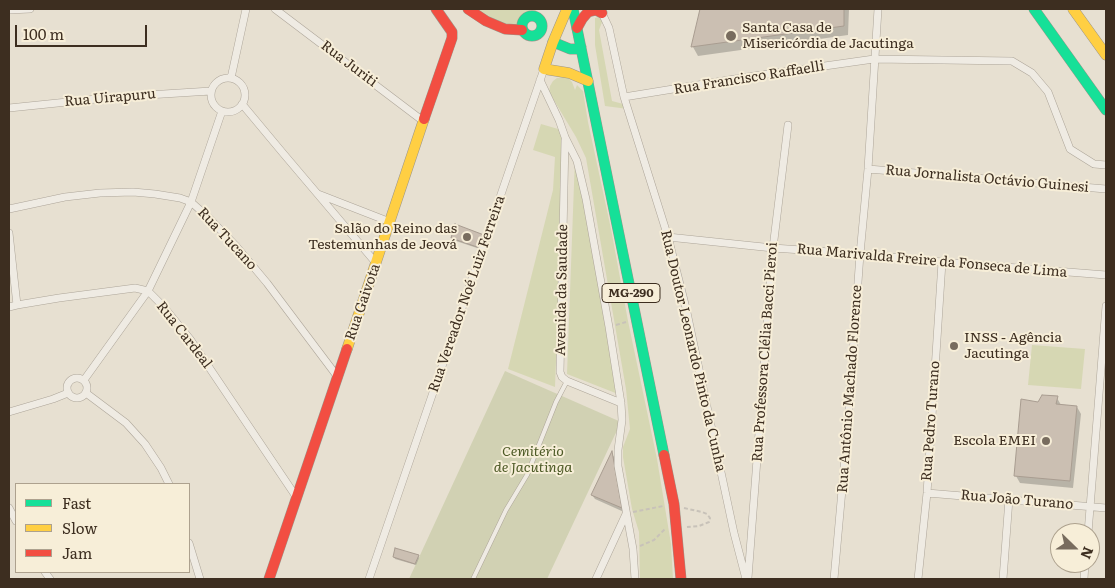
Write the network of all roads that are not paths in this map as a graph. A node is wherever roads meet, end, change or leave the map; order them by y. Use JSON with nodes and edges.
{"nodes":[{"id":1,"x":30,"y":9,"type":"edge"},
{"id":2,"x":246,"y":9,"type":"edge"},
{"id":3,"x":275,"y":9,"type":"edge"},
{"id":4,"x":436,"y":9,"type":"edge"},
{"id":5,"x":468,"y":9,"type":"edge"},
{"id":6,"x":573,"y":9,"type":"edge"},
{"id":7,"x":878,"y":9,"type":"edge"},
{"id":8,"x":1034,"y":9,"type":"edge"},
{"id":9,"x":1073,"y":9,"type":"edge"},
{"id":10,"x":9,"y":10,"type":"edge"},
{"id":11,"x":601,"y":11,"type":"edge"},
{"id":12,"x":565,"y":14,"type":"edge"},
{"id":13,"x":540,"y":22,"type":"edge"},
{"id":14,"x":577,"y":28,"type":"junction"},
{"id":15,"x":522,"y":30,"type":"junction"},
{"id":16,"x":553,"y":42,"type":"junction"},
{"id":17,"x":581,"y":47,"type":"junction"},
{"id":18,"x":1106,"y":55,"type":"edge"},
{"id":19,"x":874,"y":59,"type":"junction"},
{"id":20,"x":544,"y":69,"type":"junction"},
{"id":21,"x":231,"y":78,"type":"junction"},
{"id":22,"x":540,"y":80,"type":"junction"},
{"id":23,"x":588,"y":81,"type":"junction"},
{"id":24,"x":211,"y":91,"type":"junction"},
{"id":25,"x":624,"y":97,"type":"junction"},
{"id":26,"x":242,"y":104,"type":"junction"},
{"id":27,"x":9,"y":108,"type":"edge"},
{"id":28,"x":1106,"y":110,"type":"edge"},
{"id":29,"x":222,"y":111,"type":"junction"},
{"id":30,"x":423,"y":121,"type":"junction"},
{"id":31,"x":788,"y":125,"type":"dead end"},
{"id":32,"x":565,"y":137,"type":"junction"},
{"id":33,"x":1106,"y":165,"type":"edge"},
{"id":34,"x":868,"y":169,"type":"junction"},
{"id":35,"x":1106,"y":188,"type":"edge"},
{"id":36,"x":317,"y":193,"type":"junction"},
{"id":37,"x":192,"y":202,"type":"junction"},
{"id":38,"x":9,"y":209,"type":"edge"},
{"id":39,"x":390,"y":222,"type":"junction"},
{"id":40,"x":9,"y":233,"type":"edge"},
{"id":41,"x":668,"y":237,"type":"junction"},
{"id":42,"x":773,"y":248,"type":"junction"},
{"id":43,"x":860,"y":254,"type":"junction"},
{"id":44,"x":942,"y":262,"type":"junction"},
{"id":45,"x":376,"y":263,"type":"junction"},
{"id":46,"x":1106,"y":275,"type":"edge"},
{"id":47,"x":148,"y":291,"type":"junction"},
{"id":48,"x":18,"y":305,"type":"junction"},
{"id":49,"x":1106,"y":306,"type":"edge"},
{"id":50,"x":9,"y":307,"type":"edge"},
{"id":51,"x":337,"y":376,"type":"junction"},
{"id":52,"x":84,"y":380,"type":"junction"},
{"id":53,"x":567,"y":381,"type":"junction"},
{"id":54,"x":68,"y":393,"type":"junction"},
{"id":55,"x":86,"y":393,"type":"junction"},
{"id":56,"x":621,"y":403,"type":"junction"},
{"id":57,"x":9,"y":412,"type":"edge"},
{"id":58,"x":168,"y":483,"type":"edge"},
{"id":59,"x":927,"y":493,"type":"junction"},
{"id":60,"x":297,"y":498,"type":"junction"},
{"id":61,"x":1009,"y":499,"type":"junction"},
{"id":62,"x":1090,"y":506,"type":"junction"},
{"id":63,"x":9,"y":508,"type":"edge"},
{"id":64,"x":1106,"y":508,"type":"edge"},
{"id":65,"x":626,"y":514,"type":"junction"},
{"id":66,"x":15,"y":519,"type":"edge"},
{"id":67,"x":1089,"y":523,"type":"edge"},
{"id":68,"x":190,"y":546,"type":"edge"},
{"id":69,"x":200,"y":579,"type":"edge"},
{"id":70,"x":269,"y":579,"type":"edge"},
{"id":71,"x":369,"y":579,"type":"edge"},
{"id":72,"x":473,"y":579,"type":"edge"},
{"id":73,"x":596,"y":579,"type":"edge"},
{"id":74,"x":635,"y":579,"type":"edge"},
{"id":75,"x":681,"y":579,"type":"edge"},
{"id":76,"x":747,"y":579,"type":"edge"},
{"id":77,"x":834,"y":579,"type":"edge"},
{"id":78,"x":918,"y":579,"type":"edge"},
{"id":79,"x":1003,"y":579,"type":"edge"}],
"edges":[{"from":1,"to":10,"type":"street"},
{"from":2,"to":21,"type":"street"},
{"from":3,"to":30,"type":"street","name":"Rua Juriti"},
{"from":4,"to":30,"type":"main road","name":"Rua Gaivota"},
{"from":5,"to":15,"type":"main road"},
{"from":6,"to":14,"type":"main road","number":"MG-290"},
{"from":7,"to":19,"type":"street","name":"Rua Antônio Machado Florence"},
{"from":8,"to":28,"type":"main road"},
{"from":9,"to":18,"type":"main road"},
{"from":11,"to":14,"type":"main road"},
{"from":11,"to":25,"type":"street","name":"Rua Doutor Leonardo Pinto da Cunha"},
{"from":12,"to":13,"type":"main road"},
{"from":12,"to":16,"type":"main road","name":"Rua Vereador Noé Luiz Ferreira"},
{"from":13,"to":15,"type":"main road"},
{"from":13,"to":15,"type":"main road"},
{"from":13,"to":16,"type":"main road"},
{"from":14,"to":17,"type":"main road","number":"MG-290"},
{"from":16,"to":17,"type":"main road"},
{"from":16,"to":20,"type":"main road","name":"Rua Vereador Noé Luiz Ferreira"},
{"from":17,"to":23,"type":"main road","number":"MG-290"},
{"from":19,"to":25,"type":"street","name":"Rua Francisco Raffaelli"},
{"from":19,"to":33,"type":"street","name":"Rua Francisco Raffaelli"},
{"from":19,"to":34,"type":"street","name":"Rua Antônio Machado Florence"},
{"from":20,"to":22,"type":"street","name":"Rua Vereador Noé Luiz Ferreira"},
{"from":20,"to":23,"type":"main road"},
{"from":21,"to":24,"type":"street"},
{"from":21,"to":26,"type":"street"},
{"from":22,"to":32,"type":"street"},
{"from":22,"to":71,"type":"street","name":"Rua Vereador Noé Luiz Ferreira"},
{"from":23,"to":75,"type":"main road","number":"MG-290"},
{"from":24,"to":27,"type":"street","name":"Rua Uirapuru"},
{"from":24,"to":29,"type":"street"},
{"from":25,"to":41,"type":"street","name":"Rua Doutor Leonardo Pinto da Cunha"},
{"from":26,"to":29,"type":"street"},
{"from":26,"to":36,"type":"street"},
{"from":29,"to":37,"type":"street"},
{"from":30,"to":39,"type":"main road","name":"Rua Gaivota"},
{"from":31,"to":42,"type":"street","name":"Rua Professora Clélia Bacci Pieroi"},
{"from":32,"to":53,"type":"street","name":"Avenida da Saudade"},
{"from":32,"to":56,"type":"street"},
{"from":34,"to":35,"type":"street","name":"Rua Jornalista Octávio Guinesi"},
{"from":34,"to":43,"type":"street","name":"Rua Antônio Machado Florence"},
{"from":36,"to":39,"type":"street"},
{"from":36,"to":45,"type":"street"},
{"from":37,"to":38,"type":"street","name":"Rua Tucano"},
{"from":37,"to":47,"type":"street"},
{"from":37,"to":51,"type":"street","name":"Rua Tucano"},
{"from":39,"to":45,"type":"main road","name":"Rua Gaivota"},
{"from":40,"to":48,"type":"street"},
{"from":41,"to":42,"type":"street","name":"Rua Marivalda Freire da Fonseca de Lima"},
{"from":41,"to":76,"type":"street","name":"Rua Doutor Leonardo Pinto da Cunha"},
{"from":42,"to":43,"type":"street","name":"Rua Marivalda Freire da Fonseca de Lima"},
{"from":42,"to":76,"type":"street","name":"Rua Professora Clélia Bacci Pieroi"},
{"from":43,"to":44,"type":"street","name":"Rua Marivalda Freire da Fonseca de Lima"},
{"from":43,"to":77,"type":"street","name":"Rua Antônio Machado Florence"},
{"from":44,"to":46,"type":"street","name":"Rua Marivalda Freire da Fonseca de Lima"},
{"from":44,"to":59,"type":"street","name":"Rua Pedro Turano"},
{"from":45,"to":51,"type":"main road","name":"Rua Gaivota"},
{"from":47,"to":48,"type":"street","name":"Rua Cardeal"},
{"from":47,"to":52,"type":"street"},
{"from":47,"to":60,"type":"street","name":"Rua Cardeal"},
{"from":48,"to":50,"type":"street","name":"Rua Cardeal"},
{"from":49,"to":62,"type":"street"},
{"from":51,"to":60,"type":"main road","name":"Rua Gaivota"},
{"from":52,"to":54,"type":"street"},
{"from":52,"to":55,"type":"street"},
{"from":53,"to":56,"type":"street"},
{"from":53,"to":72,"type":"lane"},
{"from":54,"to":55,"type":"street"},
{"from":54,"to":57,"type":"street"},
{"from":55,"to":58,"type":"street"},
{"from":56,"to":65,"type":"street"},
{"from":59,"to":61,"type":"street","name":"Rua João Turano"},
{"from":59,"to":78,"type":"street","name":"Rua Pedro Turano"},
{"from":60,"to":70,"type":"main road","name":"Rua Gaivota"},
{"from":61,"to":62,"type":"street","name":"Rua João Turano"},
{"from":61,"to":79,"type":"street"},
{"from":62,"to":64,"type":"street","name":"Rua João Turano"},
{"from":62,"to":67,"type":"street"},
{"from":63,"to":66,"type":"street"},
{"from":65,"to":73,"type":"street"},
{"from":65,"to":74,"type":"street"},
{"from":68,"to":69,"type":"street"}]}
